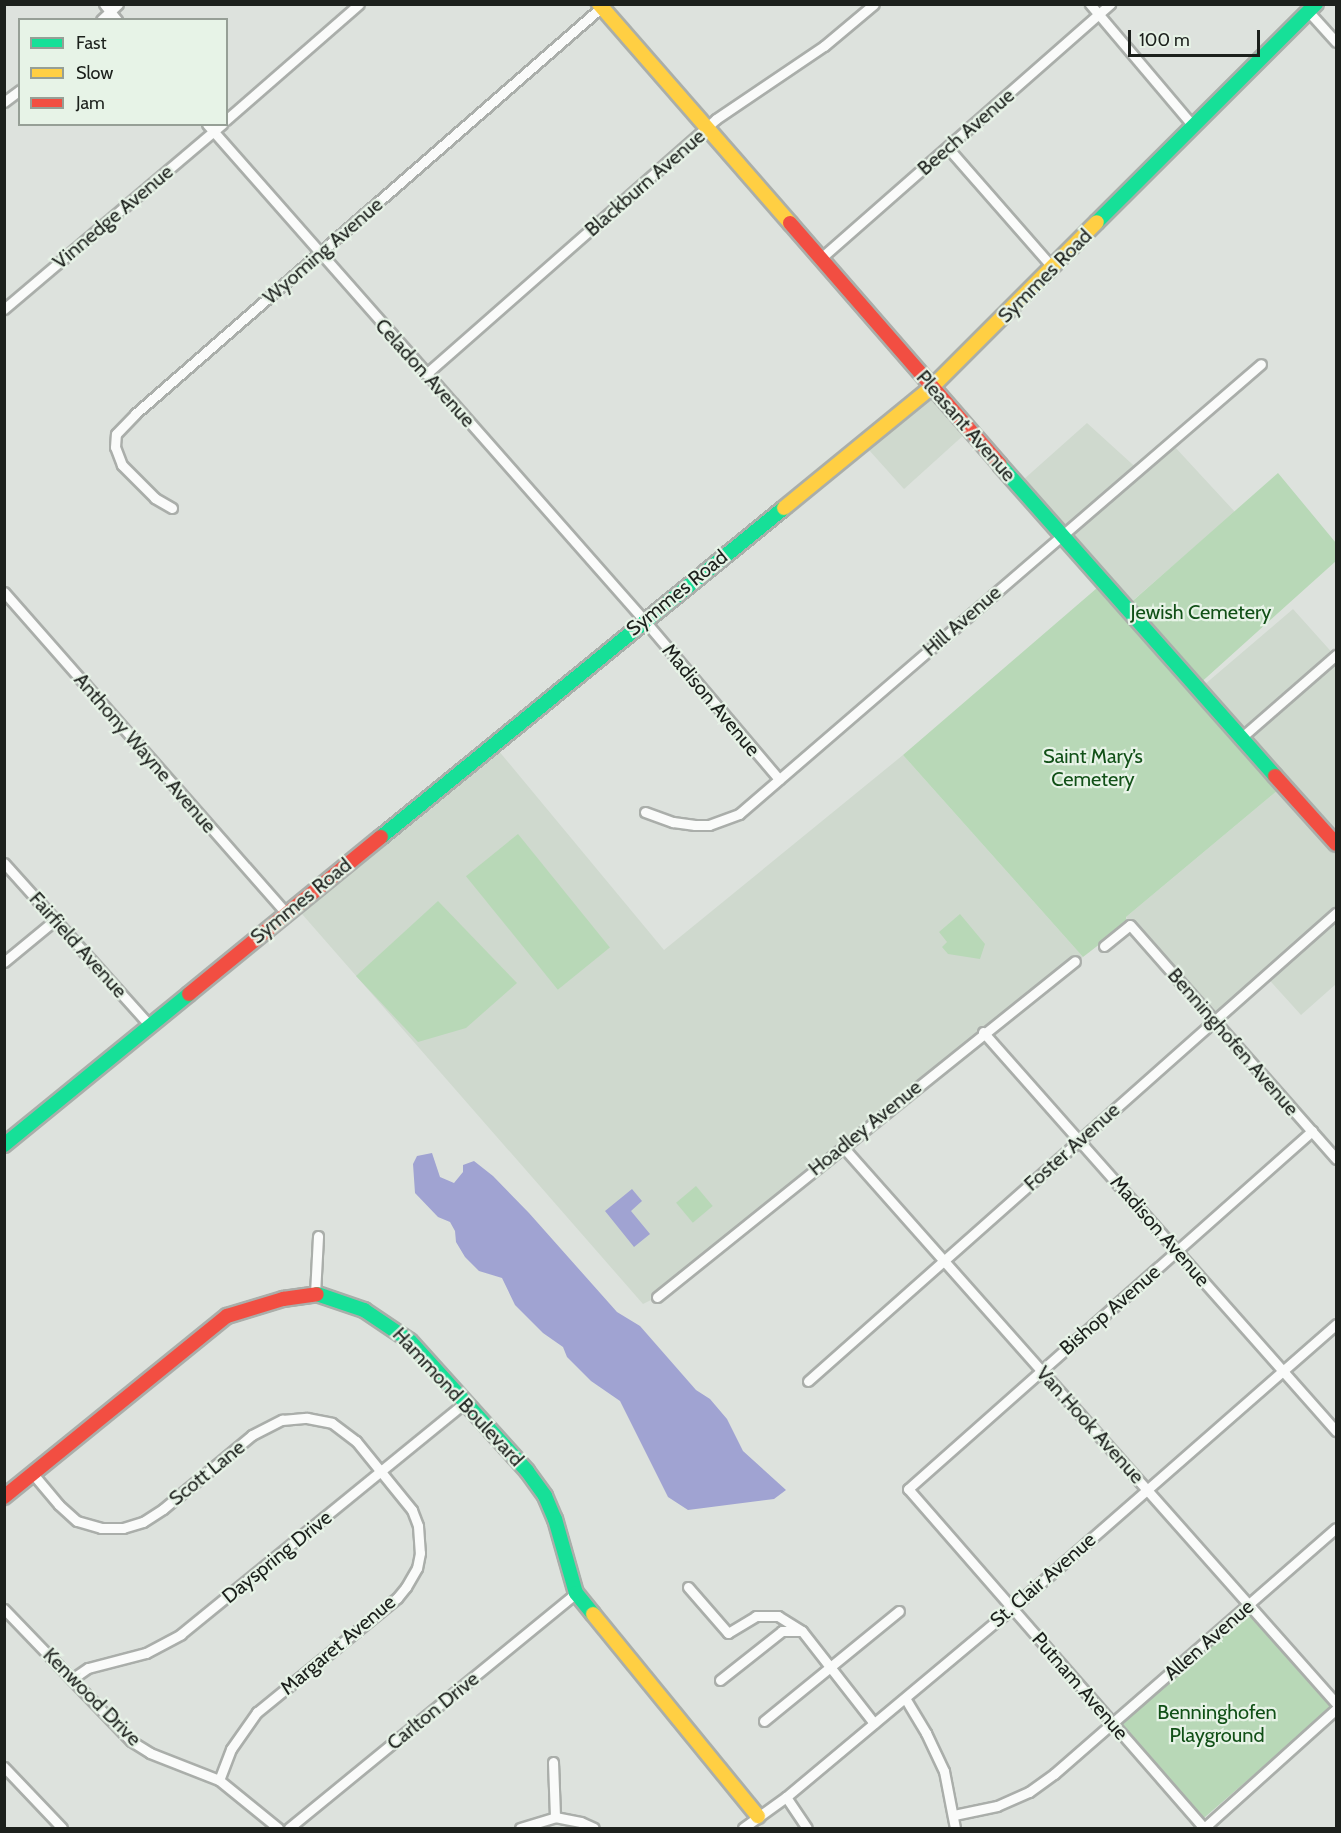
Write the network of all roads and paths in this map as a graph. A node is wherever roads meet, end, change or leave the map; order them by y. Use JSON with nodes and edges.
{"nodes":[{"id":1,"x":118,"y":4,"type":"edge"},
{"id":2,"x":359,"y":4,"type":"edge"},
{"id":3,"x":874,"y":4,"type":"edge"},
{"id":4,"x":1090,"y":4,"type":"edge"},
{"id":5,"x":1110,"y":4,"type":"edge"},
{"id":6,"x":602,"y":5,"type":"edge"},
{"id":7,"x":107,"y":8,"type":"edge"},
{"id":8,"x":1313,"y":8,"type":"edge"},
{"id":9,"x":1099,"y":14,"type":"junction"},
{"id":10,"x":1336,"y":42,"type":"edge"},
{"id":11,"x":18,"y":92,"type":"edge"},
{"id":12,"x":4,"y":102,"type":"edge"},
{"id":13,"x":228,"y":118,"type":"edge"},
{"id":14,"x":1193,"y":126,"type":"junction"},
{"id":15,"x":210,"y":128,"type":"edge"},
{"id":16,"x":708,"y":128,"type":"junction"},
{"id":17,"x":948,"y":148,"type":"junction"},
{"id":18,"x":320,"y":254,"type":"junction"},
{"id":19,"x":822,"y":258,"type":"junction"},
{"id":20,"x":1053,"y":268,"type":"junction"},
{"id":21,"x":4,"y":309,"type":"edge"},
{"id":22,"x":1261,"y":364,"type":"dead end"},
{"id":23,"x":426,"y":374,"type":"junction"},
{"id":24,"x":932,"y":387,"type":"junction"},
{"id":25,"x":172,"y":508,"type":"dead end"},
{"id":26,"x":1061,"y":535,"type":"junction"},
{"id":27,"x":4,"y":592,"type":"edge"},
{"id":28,"x":644,"y":620,"type":"junction"},
{"id":29,"x":1336,"y":655,"type":"edge"},
{"id":30,"x":1242,"y":737,"type":"junction"},
{"id":31,"x":779,"y":779,"type":"junction"},
{"id":32,"x":645,"y":812,"type":"dead end"},
{"id":33,"x":1336,"y":844,"type":"edge"},
{"id":34,"x":4,"y":863,"type":"edge"},
{"id":35,"x":286,"y":914,"type":"junction"},
{"id":36,"x":1336,"y":914,"type":"edge"},
{"id":37,"x":55,"y":920,"type":"junction"},
{"id":38,"x":1104,"y":946,"type":"dead end"},
{"id":39,"x":1075,"y":961,"type":"dead end"},
{"id":40,"x":4,"y":962,"type":"edge"},
{"id":41,"x":1216,"y":1020,"type":"junction"},
{"id":42,"x":151,"y":1027,"type":"junction"},
{"id":43,"x":983,"y":1032,"type":"junction"},
{"id":44,"x":1312,"y":1131,"type":"junction"},
{"id":45,"x":1080,"y":1139,"type":"junction"},
{"id":46,"x":4,"y":1145,"type":"edge"},
{"id":47,"x":843,"y":1147,"type":"junction"},
{"id":48,"x":1336,"y":1159,"type":"edge"},
{"id":49,"x":318,"y":1236,"type":"dead end"},
{"id":50,"x":1178,"y":1252,"type":"junction"},
{"id":51,"x":945,"y":1262,"type":"junction"},
{"id":52,"x":315,"y":1294,"type":"junction"},
{"id":53,"x":657,"y":1297,"type":"dead end"},
{"id":54,"x":1336,"y":1324,"type":"edge"},
{"id":55,"x":1040,"y":1370,"type":"junction"},
{"id":56,"x":1283,"y":1371,"type":"junction"},
{"id":57,"x":808,"y":1381,"type":"dead end"},
{"id":58,"x":464,"y":1403,"type":"junction"},
{"id":59,"x":1336,"y":1431,"type":"edge"},
{"id":60,"x":380,"y":1473,"type":"junction"},
{"id":61,"x":33,"y":1474,"type":"junction"},
{"id":62,"x":908,"y":1489,"type":"joint"},
{"id":63,"x":1147,"y":1489,"type":"junction"},
{"id":64,"x":4,"y":1497,"type":"edge"},
{"id":65,"x":1336,"y":1528,"type":"edge"},
{"id":66,"x":688,"y":1587,"type":"dead end"},
{"id":67,"x":576,"y":1593,"type":"junction"},
{"id":68,"x":1250,"y":1604,"type":"junction"},
{"id":69,"x":1012,"y":1608,"type":"junction"},
{"id":70,"x":4,"y":1609,"type":"edge"},
{"id":71,"x":899,"y":1611,"type":"dead end"},
{"id":72,"x":802,"y":1631,"type":"junction"},
{"id":73,"x":832,"y":1668,"type":"junction"},
{"id":74,"x":72,"y":1679,"type":"junction"},
{"id":75,"x":720,"y":1680,"type":"dead end"},
{"id":76,"x":905,"y":1698,"type":"junction"},
{"id":77,"x":1336,"y":1703,"type":"edge"},
{"id":78,"x":1336,"y":1709,"type":"edge"},
{"id":79,"x":764,"y":1722,"type":"dead end"},
{"id":80,"x":874,"y":1723,"type":"junction"},
{"id":81,"x":1113,"y":1724,"type":"junction"},
{"id":82,"x":553,"y":1762,"type":"dead end"},
{"id":83,"x":4,"y":1767,"type":"edge"},
{"id":84,"x":219,"y":1780,"type":"junction"},
{"id":85,"x":786,"y":1797,"type":"junction"},
{"id":86,"x":954,"y":1815,"type":"junction"},
{"id":87,"x":758,"y":1816,"type":"junction"},
{"id":88,"x":555,"y":1817,"type":"junction"},
{"id":89,"x":62,"y":1828,"type":"edge"},
{"id":90,"x":278,"y":1828,"type":"edge"},
{"id":91,"x":289,"y":1828,"type":"edge"},
{"id":92,"x":520,"y":1828,"type":"edge"},
{"id":93,"x":594,"y":1828,"type":"edge"},
{"id":94,"x":743,"y":1828,"type":"edge"},
{"id":95,"x":807,"y":1828,"type":"edge"},
{"id":96,"x":955,"y":1828,"type":"edge"},
{"id":97,"x":1204,"y":1828,"type":"edge"}],
"edges":[{"from":1,"to":7,"type":"street"},
{"from":2,"to":13,"type":"street"},
{"from":3,"to":16,"type":"street","name":"Blackburn Avenue"},
{"from":4,"to":9,"type":"street"},
{"from":5,"to":9,"type":"street","name":"Beech Avenue"},
{"from":6,"to":16,"type":"main road","name":"Pleasant Avenue"},
{"from":6,"to":18,"type":"street","name":"Wyoming Avenue"},
{"from":8,"to":10,"type":"street"},
{"from":8,"to":14,"type":"main road","name":"Symmes Road"},
{"from":9,"to":14,"type":"street"},
{"from":9,"to":17,"type":"street","name":"Beech Avenue"},
{"from":11,"to":12,"type":"street"},
{"from":14,"to":20,"type":"main road","name":"Symmes Road"},
{"from":15,"to":18,"type":"street","name":"Celadon Avenue"},
{"from":15,"to":21,"type":"street","name":"Vinnedge Avenue"},
{"from":16,"to":19,"type":"main road","name":"Pleasant Avenue"},
{"from":16,"to":23,"type":"street","name":"Blackburn Avenue"},
{"from":17,"to":19,"type":"street","name":"Beech Avenue"},
{"from":17,"to":20,"type":"street"},
{"from":18,"to":23,"type":"street","name":"Celadon Avenue"},
{"from":18,"to":25,"type":"street","name":"Wyoming Avenue"},
{"from":19,"to":24,"type":"main road","name":"Pleasant Avenue"},
{"from":20,"to":24,"type":"main road","name":"Symmes Road"},
{"from":22,"to":26,"type":"street","name":"Hill Avenue"},
{"from":23,"to":28,"type":"street","name":"Celadon Avenue"},
{"from":24,"to":26,"type":"main road","name":"Pleasant Avenue"},
{"from":24,"to":28,"type":"main road","name":"Symmes Road"},
{"from":26,"to":30,"type":"main road","name":"Pleasant Avenue"},
{"from":26,"to":31,"type":"street","name":"Hill Avenue"},
{"from":27,"to":35,"type":"street","name":"Anthony Wayne Avenue"},
{"from":28,"to":31,"type":"street","name":"Madison Avenue"},
{"from":28,"to":35,"type":"main road","name":"Symmes Road"},
{"from":29,"to":30,"type":"street"},
{"from":30,"to":33,"type":"main road","name":"Pleasant Avenue"},
{"from":31,"to":32,"type":"street","name":"Hill Avenue"},
{"from":34,"to":37,"type":"street","name":"Fairfield Avenue"},
{"from":35,"to":42,"type":"main road","name":"Symmes Road"},
{"from":36,"to":41,"type":"street","name":"Foster Avenue"},
{"from":37,"to":40,"type":"street"},
{"from":37,"to":42,"type":"street","name":"Fairfield Avenue"},
{"from":38,"to":41,"type":"street","name":"Benninghofen Avenue"},
{"from":39,"to":43,"type":"street","name":"Hoadley Avenue"},
{"from":41,"to":44,"type":"street","name":"Benninghofen Avenue"},
{"from":41,"to":45,"type":"street","name":"Foster Avenue"},
{"from":42,"to":46,"type":"main road","name":"Symmes Road"},
{"from":43,"to":45,"type":"street","name":"Madison Avenue"},
{"from":43,"to":47,"type":"street","name":"Hoadley Avenue"},
{"from":44,"to":48,"type":"street","name":"Benninghofen Avenue"},
{"from":44,"to":50,"type":"street","name":"Bishop Avenue"},
{"from":45,"to":50,"type":"street","name":"Madison Avenue"},
{"from":45,"to":51,"type":"street","name":"Foster Avenue"},
{"from":47,"to":51,"type":"street","name":"Van Hook Avenue"},
{"from":47,"to":53,"type":"street","name":"Hoadley Avenue"},
{"from":49,"to":52,"type":"street"},
{"from":50,"to":55,"type":"street","name":"Bishop Avenue"},
{"from":50,"to":56,"type":"street","name":"Madison Avenue"},
{"from":51,"to":55,"type":"street","name":"Van Hook Avenue"},
{"from":51,"to":57,"type":"street","name":"Foster Avenue"},
{"from":52,"to":58,"type":"main road","name":"Hammond Boulevard"},
{"from":52,"to":61,"type":"main road","name":"Hammond Boulevard"},
{"from":54,"to":56,"type":"street","name":"St. Clair Avenue"},
{"from":55,"to":62,"type":"street","name":"Bishop Avenue"},
{"from":55,"to":63,"type":"street","name":"Van Hook Avenue"},
{"from":56,"to":59,"type":"street","name":"Madison Avenue"},
{"from":56,"to":63,"type":"street","name":"St. Clair Avenue"},
{"from":58,"to":60,"type":"street","name":"Dayspring Drive"},
{"from":58,"to":67,"type":"main road","name":"Hammond Boulevard"},
{"from":60,"to":61,"type":"street","name":"Scott Lane"},
{"from":60,"to":74,"type":"street","name":"Dayspring Drive"},
{"from":60,"to":84,"type":"street","name":"Margaret Avenue"},
{"from":61,"to":64,"type":"main road","name":"Hammond Boulevard"},
{"from":62,"to":69,"type":"street","name":"Putnam Avenue"},
{"from":63,"to":68,"type":"street","name":"Van Hook Avenue"},
{"from":63,"to":69,"type":"street","name":"St. Clair Avenue"},
{"from":65,"to":68,"type":"street","name":"Allen Avenue"},
{"from":66,"to":72,"type":"street"},
{"from":67,"to":87,"type":"main road","name":"Hammond Boulevard"},
{"from":67,"to":91,"type":"street","name":"Carlton Drive"},
{"from":68,"to":77,"type":"street","name":"Van Hook Avenue"},
{"from":68,"to":81,"type":"street","name":"Allen Avenue"},
{"from":69,"to":76,"type":"street","name":"St. Clair Avenue"},
{"from":69,"to":81,"type":"street","name":"Putnam Avenue"},
{"from":70,"to":74,"type":"street","name":"Kenwood Drive"},
{"from":71,"to":73,"type":"street"},
{"from":72,"to":73,"type":"street"},
{"from":72,"to":75,"type":"street"},
{"from":73,"to":79,"type":"street"},
{"from":73,"to":80,"type":"street"},
{"from":74,"to":84,"type":"street","name":"Kenwood Drive"},
{"from":76,"to":80,"type":"street","name":"St. Clair Avenue"},
{"from":76,"to":86,"type":"street"},
{"from":78,"to":97,"type":"street"},
{"from":80,"to":85,"type":"street","name":"St. Clair Avenue"},
{"from":81,"to":86,"type":"street","name":"Allen Avenue"},
{"from":81,"to":97,"type":"street","name":"Putnam Avenue"},
{"from":82,"to":88,"type":"street"},
{"from":83,"to":89,"type":"street"},
{"from":84,"to":90,"type":"street","name":"Kenwood Drive"},
{"from":85,"to":87,"type":"street","name":"St. Clair Avenue"},
{"from":85,"to":95,"type":"street"},
{"from":86,"to":96,"type":"street"},
{"from":87,"to":94,"type":"street","name":"St. Clair Avenue"},
{"from":88,"to":92,"type":"street"},
{"from":88,"to":93,"type":"street"}]}
